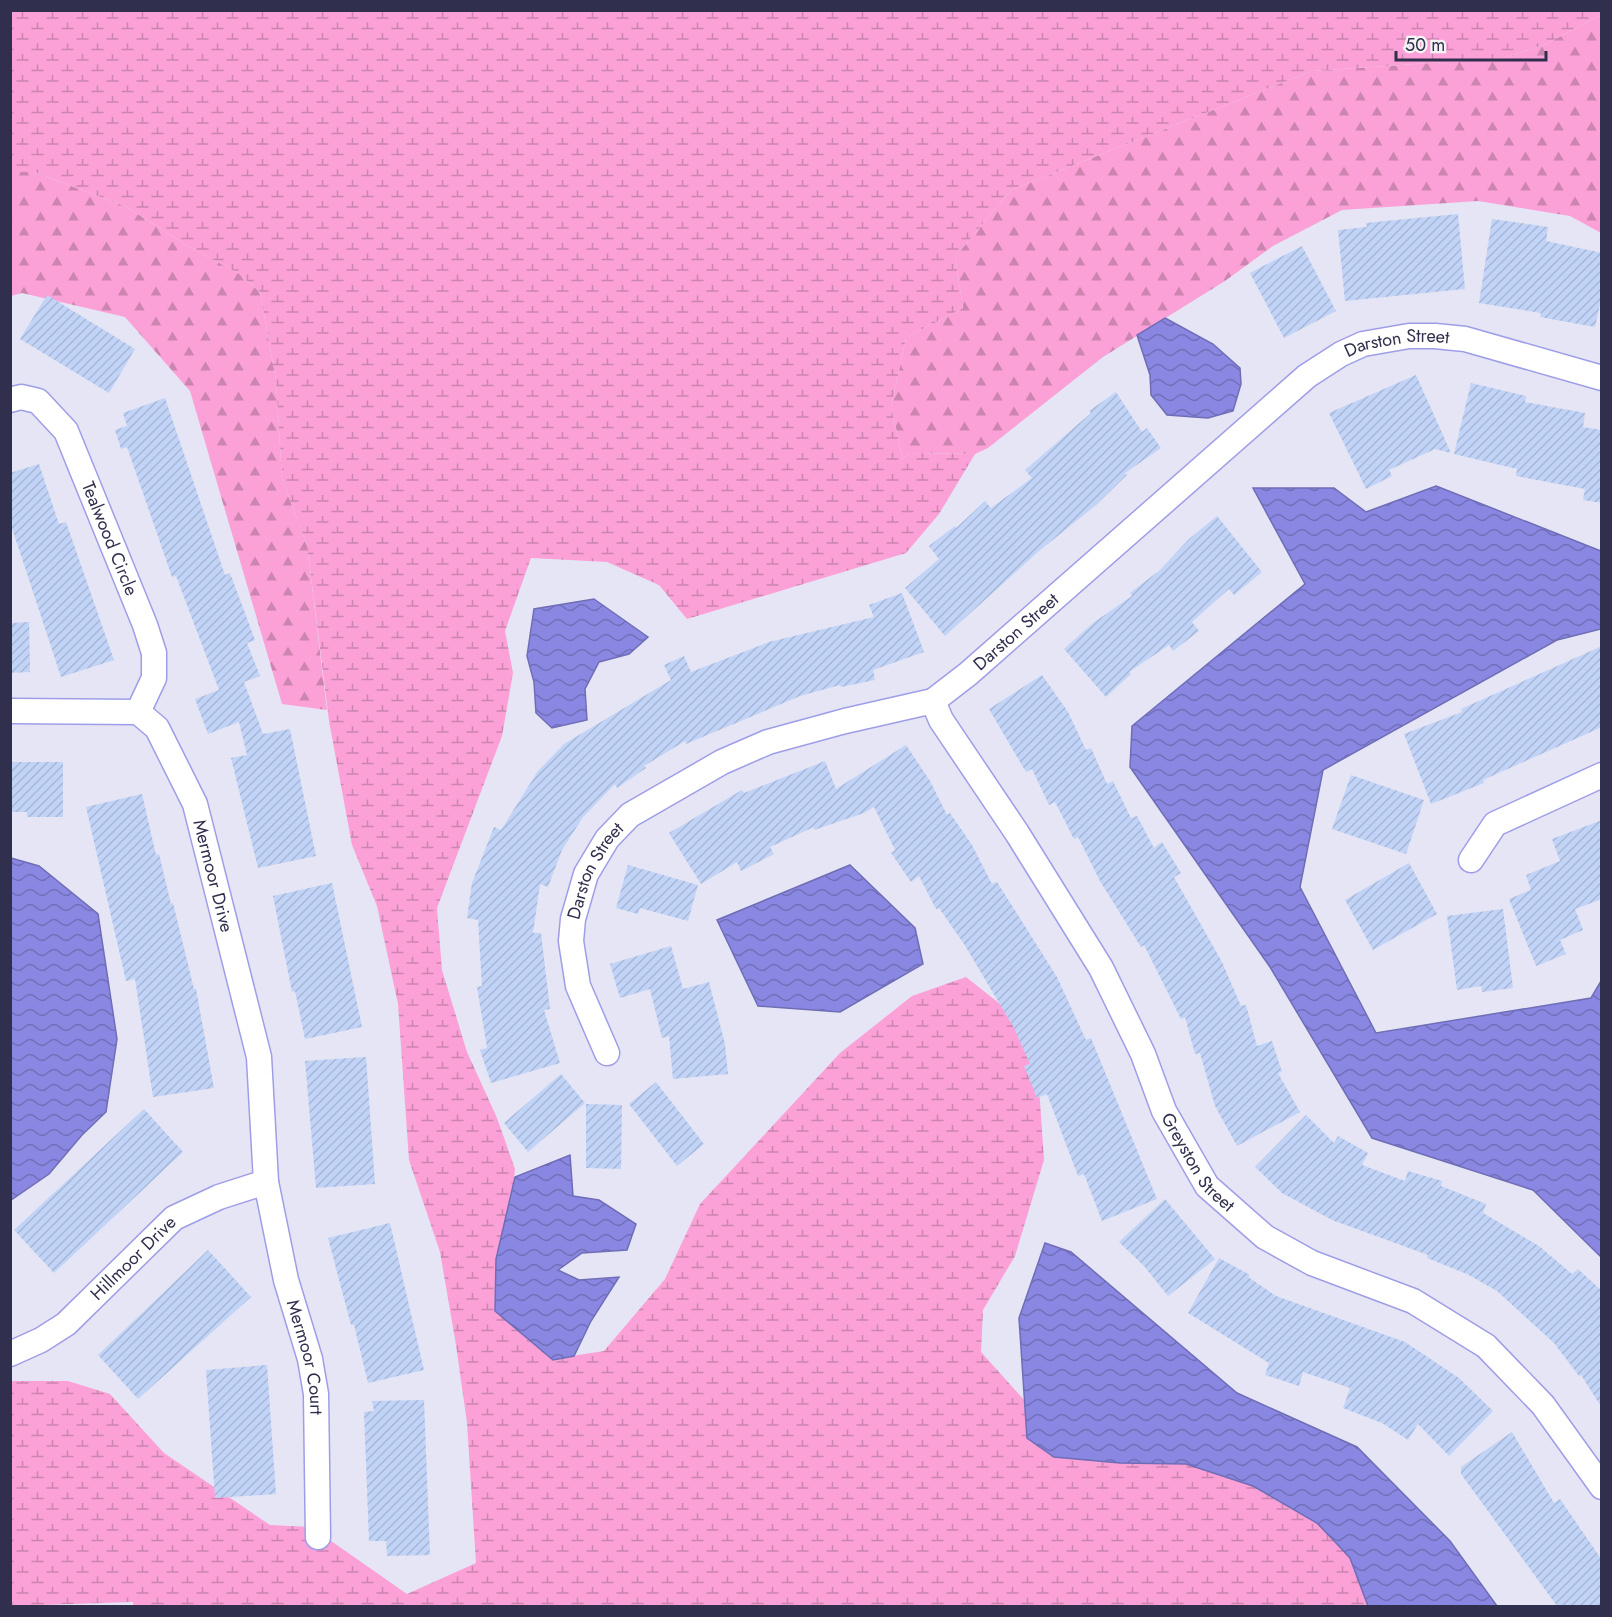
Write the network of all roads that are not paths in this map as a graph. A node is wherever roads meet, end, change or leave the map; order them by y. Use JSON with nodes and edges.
{"nodes":[{"id":1,"x":1602,"y":378,"type":"edge"},
{"id":2,"x":10,"y":399,"type":"edge"},
{"id":3,"x":933,"y":702,"type":"junction"},
{"id":4,"x":10,"y":711,"type":"edge"},
{"id":5,"x":138,"y":712,"type":"junction"},
{"id":6,"x":1602,"y":775,"type":"edge"},
{"id":7,"x":1472,"y":861,"type":"dead end"},
{"id":8,"x":607,"y":1053,"type":"dead end"},
{"id":9,"x":266,"y":1182,"type":"junction"},
{"id":10,"x":10,"y":1354,"type":"edge"},
{"id":11,"x":1602,"y":1486,"type":"edge"},
{"id":12,"x":318,"y":1537,"type":"dead end"}],
"edges":[{"from":1,"to":3,"type":"street","name":"Darston Street"},
{"from":2,"to":5,"type":"street","name":"Tealwood Circle"},
{"from":3,"to":8,"type":"street","name":"Darston Street"},
{"from":3,"to":11,"type":"street","name":"Greyston Street"},
{"from":4,"to":5,"type":"street"},
{"from":5,"to":9,"type":"street","name":"Mermoor Drive"},
{"from":6,"to":7,"type":"street"},
{"from":9,"to":10,"type":"street","name":"Hillmoor Drive"},
{"from":9,"to":12,"type":"street","name":"Mermoor Court"}]}
